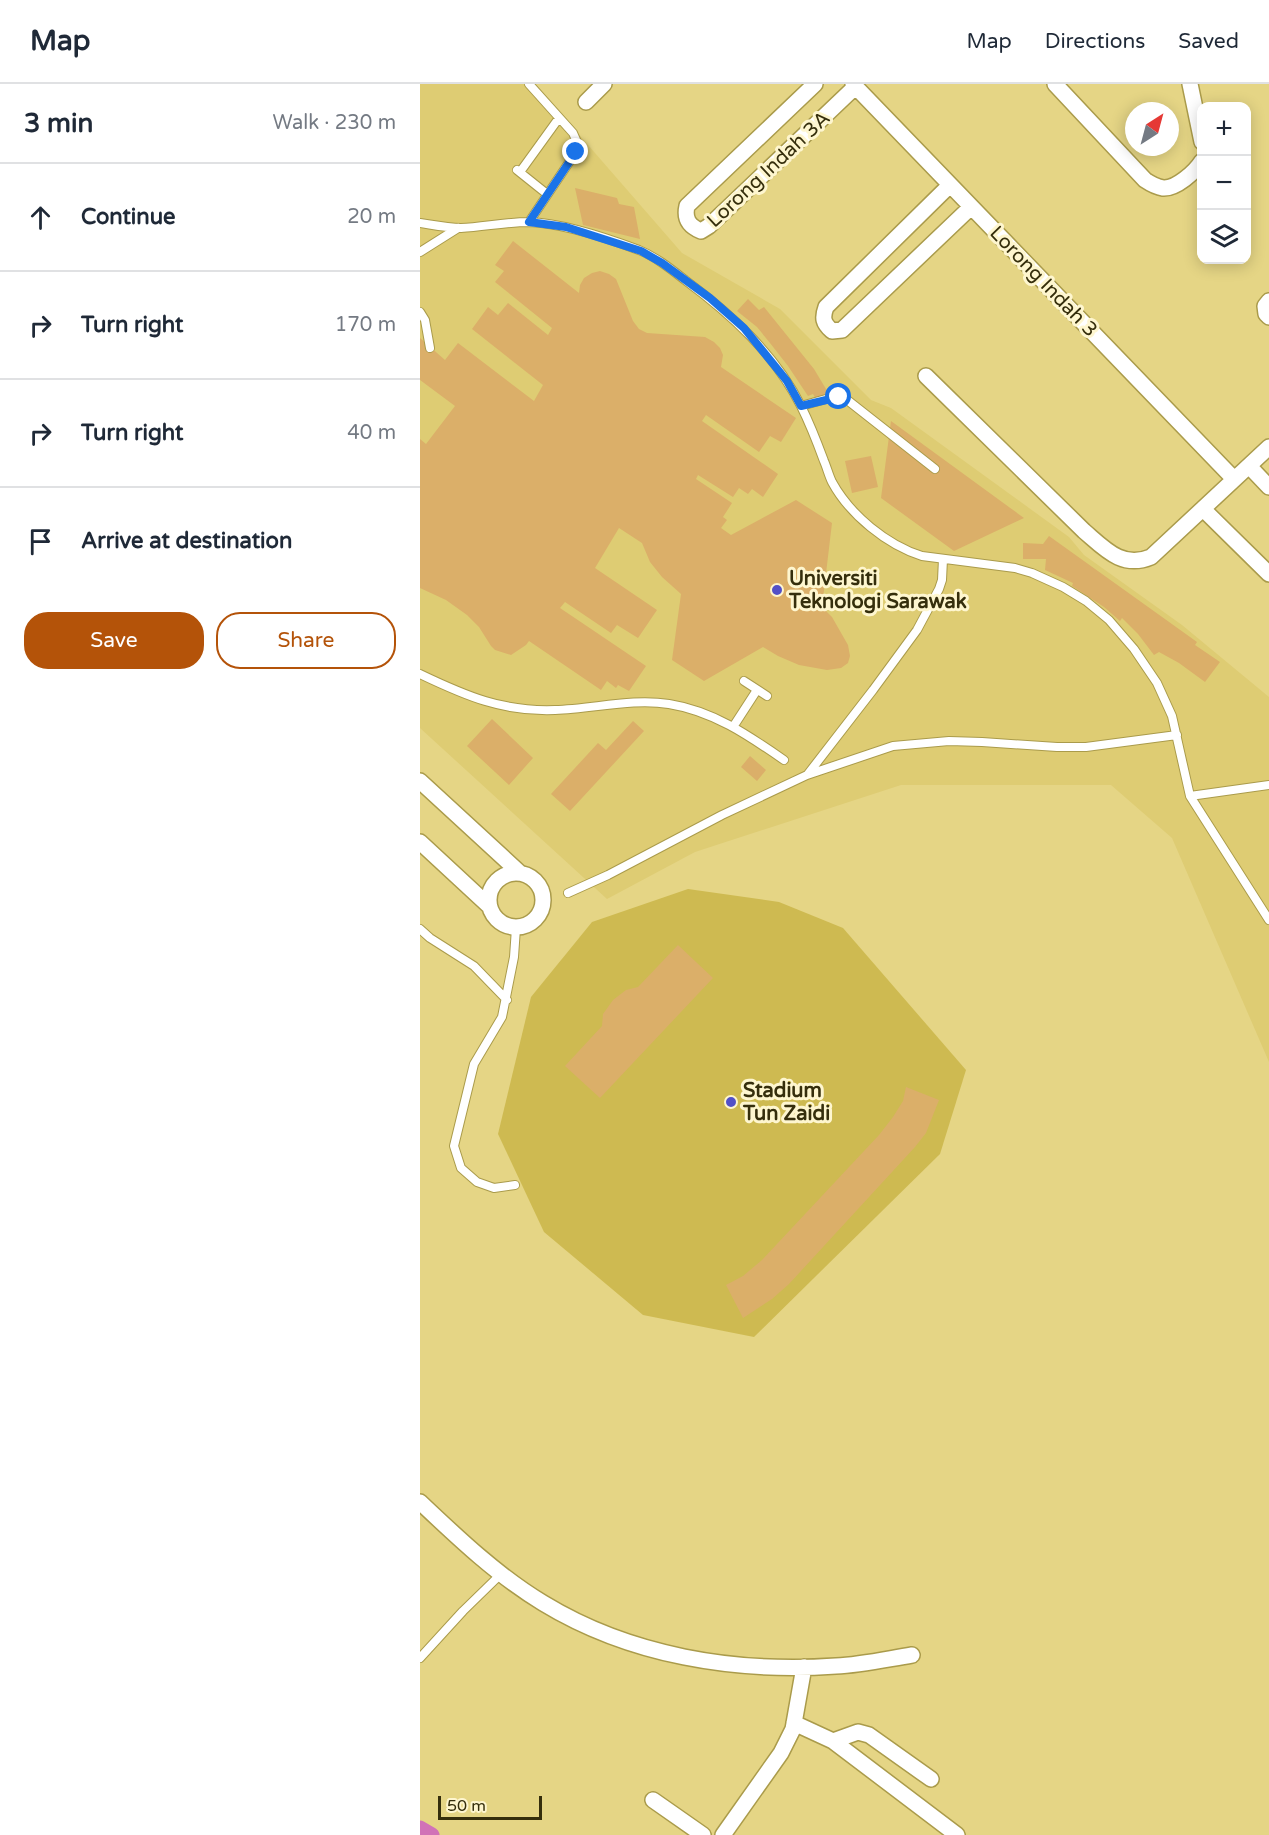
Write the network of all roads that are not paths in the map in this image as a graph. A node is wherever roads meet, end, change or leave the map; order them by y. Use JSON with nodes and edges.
{"nodes":[{"id":1,"x":529,"y":84,"type":"edge"},
{"id":2,"x":604,"y":84,"type":"edge"},
{"id":3,"x":815,"y":84,"type":"edge"},
{"id":4,"x":1055,"y":84,"type":"edge"},
{"id":5,"x":1190,"y":84,"type":"edge"},
{"id":6,"x":854,"y":85,"type":"edge"},
{"id":7,"x":586,"y":102,"type":"dead end"},
{"id":8,"x":559,"y":118,"type":"junction"},
{"id":9,"x":1197,"y":118,"type":"edge"},
{"id":10,"x":1197,"y":167,"type":"edge"},
{"id":11,"x":950,"y":185,"type":"junction"},
{"id":12,"x":547,"y":194,"type":"junction"},
{"id":13,"x":971,"y":207,"type":"junction"},
{"id":14,"x":529,"y":222,"type":"junction"},
{"id":15,"x":420,"y":223,"type":"edge"},
{"id":16,"x":458,"y":228,"type":"junction"},
{"id":17,"x":420,"y":252,"type":"edge"},
{"id":18,"x":1269,"y":301,"type":"edge"},
{"id":19,"x":420,"y":312,"type":"edge"},
{"id":20,"x":1269,"y":317,"type":"edge"},
{"id":21,"x":430,"y":348,"type":"dead end"},
{"id":22,"x":926,"y":376,"type":"dead end"},
{"id":23,"x":801,"y":406,"type":"junction"},
{"id":24,"x":1269,"y":447,"type":"edge"},
{"id":25,"x":1250,"y":466,"type":"junction"},
{"id":26,"x":935,"y":469,"type":"dead end"},
{"id":27,"x":1234,"y":479,"type":"junction"},
{"id":28,"x":1269,"y":487,"type":"edge"},
{"id":29,"x":1203,"y":509,"type":"junction"},
{"id":30,"x":944,"y":559,"type":"junction"},
{"id":31,"x":1269,"y":574,"type":"edge"},
{"id":32,"x":420,"y":674,"type":"edge"},
{"id":33,"x":744,"y":681,"type":"dead end"},
{"id":34,"x":757,"y":690,"type":"junction"},
{"id":35,"x":767,"y":696,"type":"dead end"},
{"id":36,"x":733,"y":726,"type":"junction"},
{"id":37,"x":1177,"y":735,"type":"junction"},
{"id":38,"x":784,"y":760,"type":"dead end"},
{"id":39,"x":807,"y":775,"type":"junction"},
{"id":40,"x":420,"y":781,"type":"edge"},
{"id":41,"x":1269,"y":785,"type":"edge"},
{"id":42,"x":1190,"y":796,"type":"junction"},
{"id":43,"x":420,"y":842,"type":"edge"},
{"id":44,"x":520,"y":873,"type":"junction"},
{"id":45,"x":568,"y":893,"type":"dead end"},
{"id":46,"x":488,"y":905,"type":"junction"},
{"id":47,"x":1269,"y":920,"type":"edge"},
{"id":48,"x":516,"y":928,"type":"junction"},
{"id":49,"x":420,"y":929,"type":"edge"},
{"id":50,"x":507,"y":1000,"type":"junction"},
{"id":51,"x":515,"y":1185,"type":"dead end"},
{"id":52,"x":420,"y":1502,"type":"edge"},
{"id":53,"x":501,"y":1575,"type":"junction"},
{"id":54,"x":912,"y":1655,"type":"dead end"},
{"id":55,"x":420,"y":1658,"type":"edge"},
{"id":56,"x":804,"y":1667,"type":"junction"},
{"id":57,"x":794,"y":1724,"type":"junction"},
{"id":58,"x":833,"y":1741,"type":"junction"},
{"id":59,"x":932,"y":1779,"type":"dead end"},
{"id":60,"x":652,"y":1800,"type":"dead end"},
{"id":61,"x":702,"y":1835,"type":"edge"},
{"id":62,"x":723,"y":1835,"type":"edge"},
{"id":63,"x":957,"y":1835,"type":"edge"}],
"edges":[{"from":1,"to":8,"type":"lane"},
{"from":2,"to":7,"type":"street"},
{"from":3,"to":6,"type":"street","name":"Lorong Indah 3A"},
{"from":4,"to":10,"type":"street"},
{"from":5,"to":9,"type":"street"},
{"from":6,"to":11,"type":"street","name":"Lorong Indah 3"},
{"from":8,"to":12,"type":"lane"},
{"from":8,"to":12,"type":"lane"},
{"from":11,"to":13,"type":"street","name":"Lorong Indah 3"},
{"from":11,"to":13,"type":"street"},
{"from":12,"to":14,"type":"lane"},
{"from":13,"to":27,"type":"street","name":"Lorong Indah 3"},
{"from":14,"to":16,"type":"lane"},
{"from":14,"to":23,"type":"lane"},
{"from":15,"to":16,"type":"lane"},
{"from":16,"to":17,"type":"lane"},
{"from":18,"to":20,"type":"street"},
{"from":19,"to":21,"type":"lane"},
{"from":22,"to":29,"type":"street"},
{"from":23,"to":26,"type":"lane"},
{"from":23,"to":30,"type":"lane"},
{"from":24,"to":25,"type":"street"},
{"from":25,"to":27,"type":"street"},
{"from":25,"to":28,"type":"street"},
{"from":27,"to":29,"type":"street"},
{"from":29,"to":31,"type":"street"},
{"from":30,"to":37,"type":"lane"},
{"from":30,"to":39,"type":"lane"},
{"from":32,"to":36,"type":"lane"},
{"from":33,"to":34,"type":"lane"},
{"from":34,"to":35,"type":"lane"},
{"from":34,"to":36,"type":"lane"},
{"from":36,"to":38,"type":"lane"},
{"from":37,"to":39,"type":"lane"},
{"from":37,"to":42,"type":"lane"},
{"from":39,"to":45,"type":"lane"},
{"from":40,"to":44,"type":"street"},
{"from":41,"to":42,"type":"lane"},
{"from":42,"to":47,"type":"lane"},
{"from":43,"to":46,"type":"street"},
{"from":44,"to":46,"type":"street"},
{"from":44,"to":48,"type":"street"},
{"from":46,"to":48,"type":"street"},
{"from":48,"to":50,"type":"lane"},
{"from":49,"to":50,"type":"lane"},
{"from":50,"to":51,"type":"lane"},
{"from":52,"to":53,"type":"street"},
{"from":53,"to":55,"type":"lane"},
{"from":53,"to":56,"type":"street"},
{"from":54,"to":56,"type":"street"},
{"from":56,"to":57,"type":"street"},
{"from":57,"to":58,"type":"street"},
{"from":57,"to":62,"type":"street"},
{"from":58,"to":59,"type":"street"},
{"from":58,"to":63,"type":"street"},
{"from":60,"to":61,"type":"street"}]}
